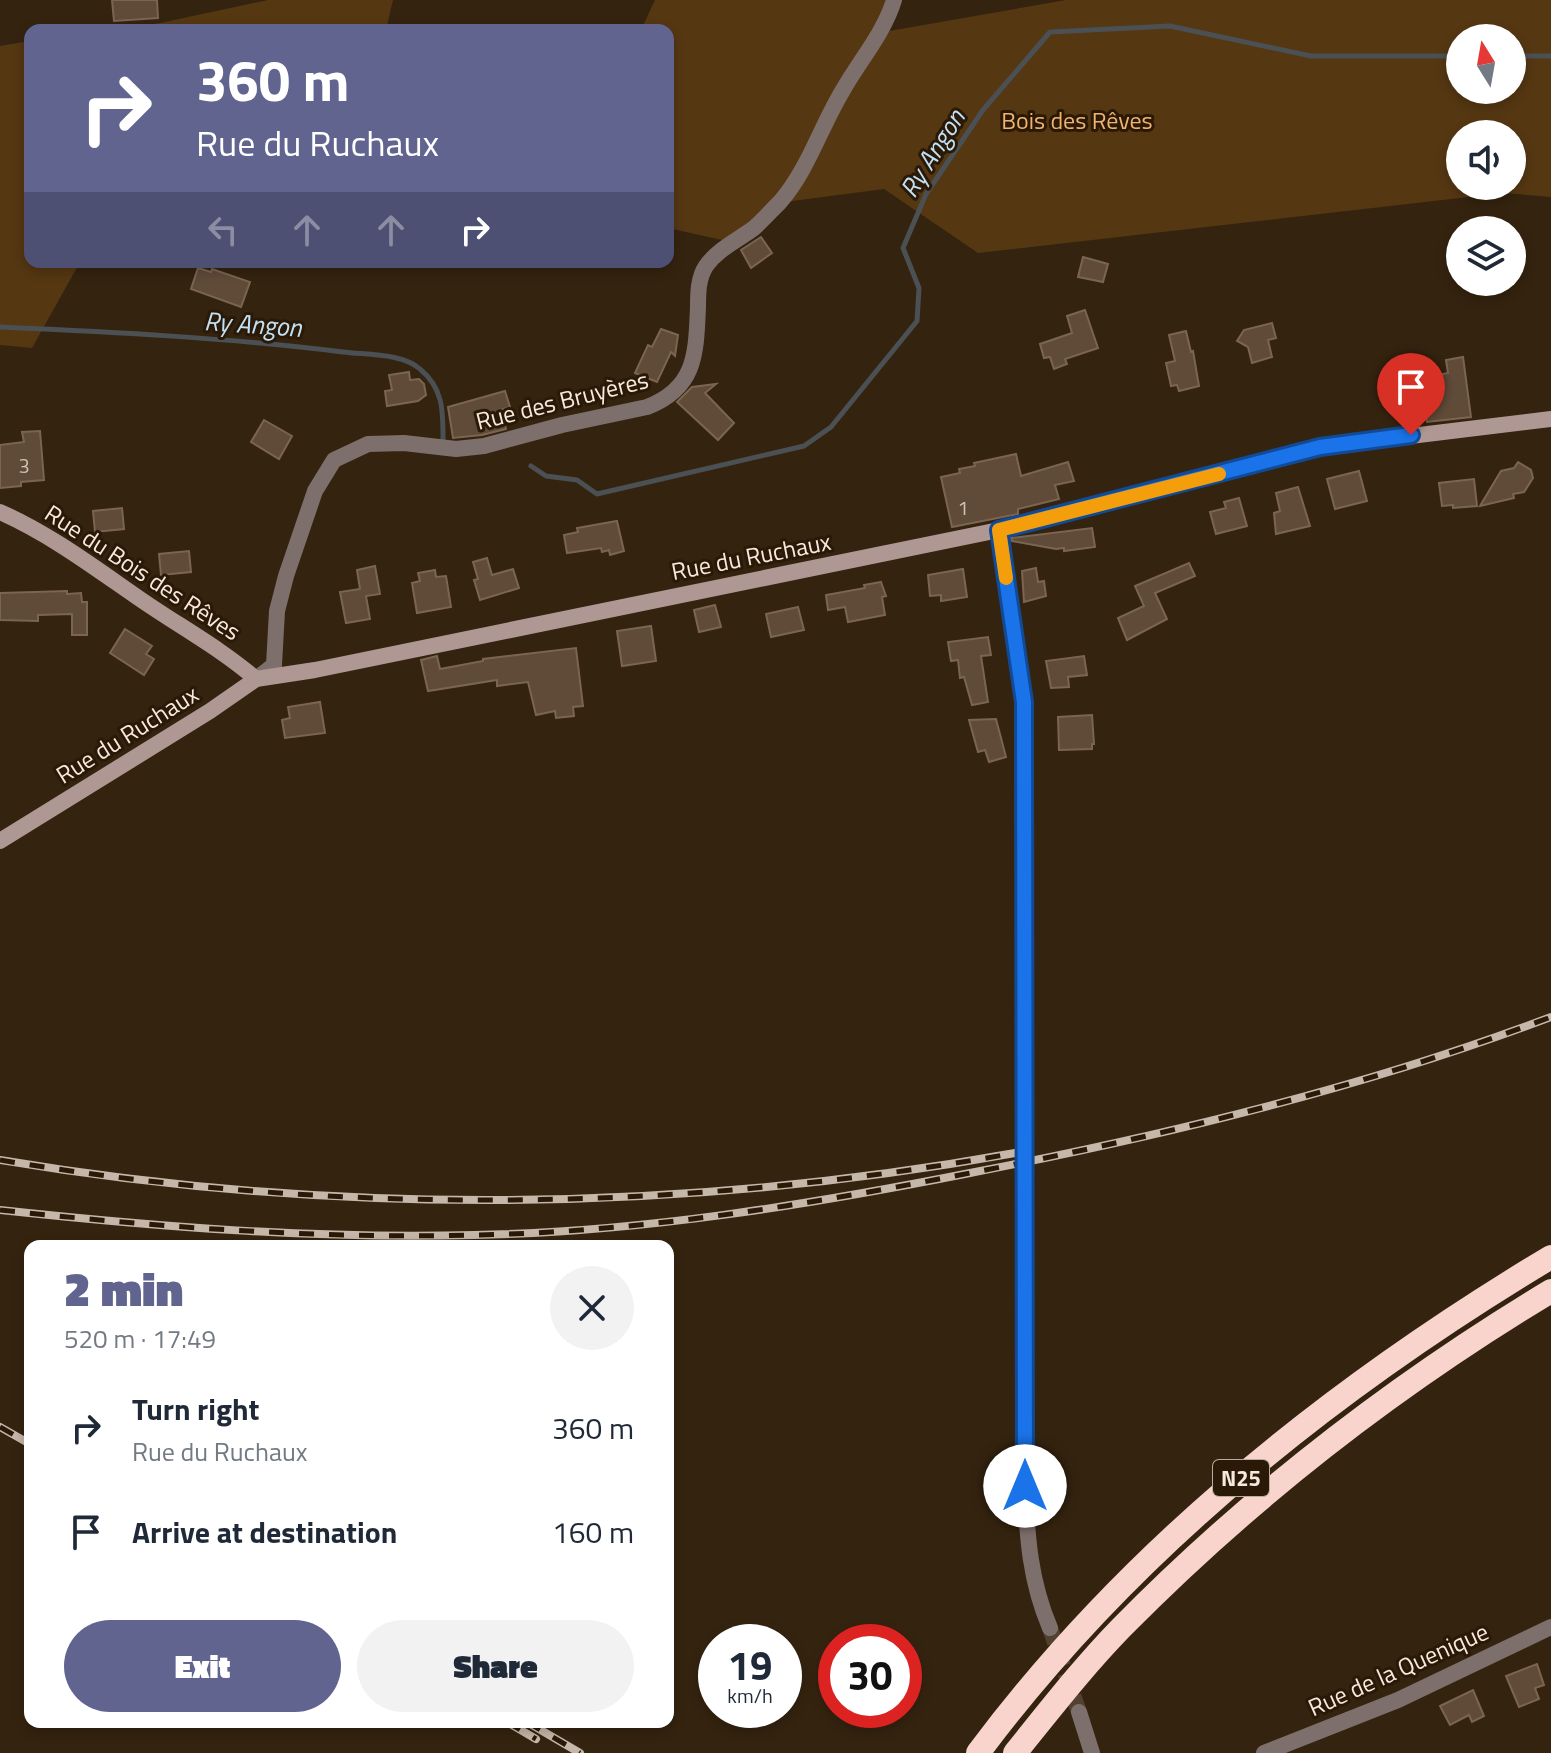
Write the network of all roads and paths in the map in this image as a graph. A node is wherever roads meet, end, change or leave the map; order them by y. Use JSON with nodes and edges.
{"nodes":[{"id":1,"x":894,"y":0,"type":"edge"},
{"id":2,"x":1551,"y":419,"type":"edge"},
{"id":3,"x":0,"y":512,"type":"edge"},
{"id":4,"x":999,"y":530,"type":"junction"},
{"id":5,"x":256,"y":679,"type":"junction"},
{"id":6,"x":0,"y":841,"type":"edge"},
{"id":7,"x":1551,"y":1257,"type":"edge"},
{"id":8,"x":1551,"y":1291,"type":"edge"},
{"id":9,"x":1551,"y":1627,"type":"edge"},
{"id":10,"x":1050,"y":1628,"type":"tunnel mouth"},
{"id":11,"x":1079,"y":1712,"type":"tunnel mouth"},
{"id":12,"x":978,"y":1753,"type":"edge"},
{"id":13,"x":1015,"y":1753,"type":"edge"},
{"id":14,"x":1092,"y":1753,"type":"edge"},
{"id":15,"x":1264,"y":1753,"type":"edge"}],
"edges":[{"from":1,"to":5,"type":"street","name":"Rue des Bruyères"},
{"from":2,"to":4,"type":"street","name":"Rue du Ruchaux"},
{"from":3,"to":5,"type":"street","name":"Rue du Bois des Rêves"},
{"from":4,"to":5,"type":"street","name":"Rue du Ruchaux"},
{"from":4,"to":10,"type":"street"},
{"from":5,"to":6,"type":"street","name":"Rue du Ruchaux"},
{"from":7,"to":12,"type":"highway","number":"N25"},
{"from":8,"to":13,"type":"highway","number":"N25"},
{"from":9,"to":15,"type":"street","name":"Rue de la Quenique"},
{"from":11,"to":14,"type":"street"}]}
